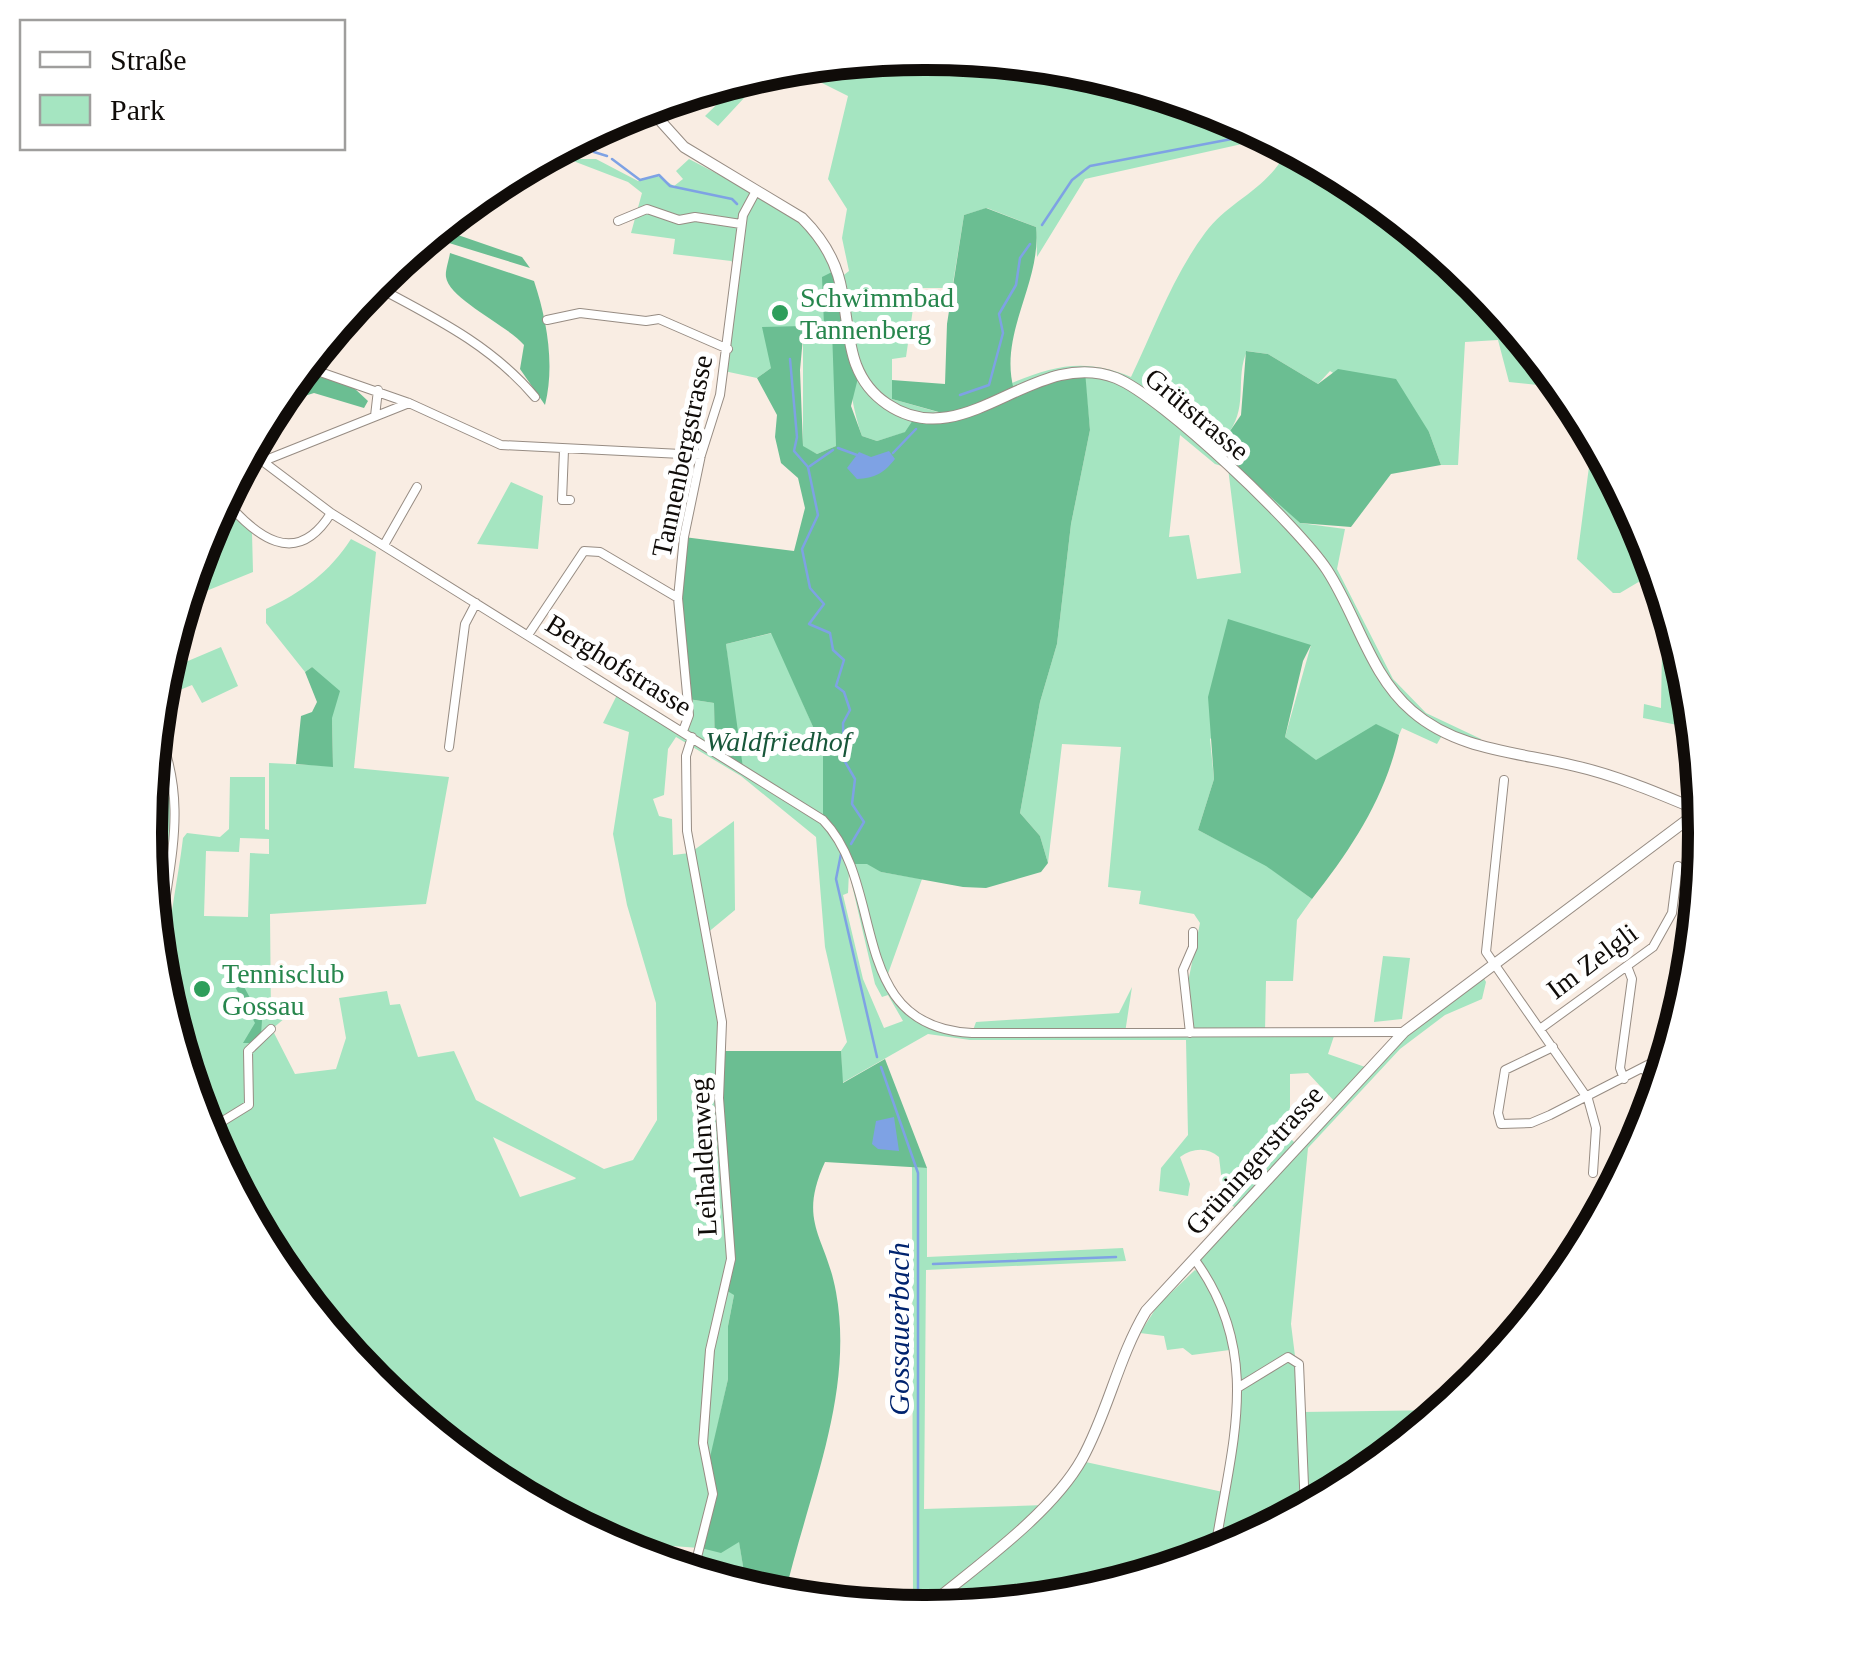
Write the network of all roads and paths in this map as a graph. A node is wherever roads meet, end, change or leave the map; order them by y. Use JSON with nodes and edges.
{"nodes":[{"id":1,"x":658,"y":119,"type":"edge"},
{"id":2,"x":756,"y":191,"type":"junction"},
{"id":3,"x":618,"y":221,"type":"dead end"},
{"id":4,"x":742,"y":224,"type":"junction"},
{"id":5,"x":386,"y":293,"type":"edge"},
{"id":6,"x":650,"y":306,"type":"dead end"},
{"id":7,"x":659,"y":318,"type":"junction"},
{"id":8,"x":547,"y":320,"type":"dead end"},
{"id":9,"x":728,"y":349,"type":"junction"},
{"id":10,"x":318,"y":371,"type":"edge"},
{"id":11,"x":378,"y":390,"type":"junction"},
{"id":12,"x":535,"y":398,"type":"dead end"},
{"id":13,"x":409,"y":402,"type":"junction"},
{"id":14,"x":374,"y":416,"type":"junction"},
{"id":15,"x":564,"y":450,"type":"junction"},
{"id":16,"x":701,"y":455,"type":"junction"},
{"id":17,"x":261,"y":462,"type":"joint"},
{"id":18,"x":418,"y":487,"type":"dead end"},
{"id":19,"x":570,"y":500,"type":"dead end"},
{"id":20,"x":235,"y":510,"type":"edge"},
{"id":21,"x":331,"y":512,"type":"junction"},
{"id":22,"x":384,"y":546,"type":"junction"},
{"id":23,"x":678,"y":598,"type":"junction"},
{"id":24,"x":476,"y":602,"type":"junction"},
{"id":25,"x":528,"y":635,"type":"junction"},
{"id":26,"x":683,"y":731,"type":"junction"},
{"id":27,"x":692,"y":737,"type":"junction"},
{"id":28,"x":449,"y":747,"type":"dead end"},
{"id":29,"x":167,"y":754,"type":"edge"},
{"id":30,"x":1504,"y":780,"type":"dead end"},
{"id":31,"x":1687,"y":805,"type":"edge"},
{"id":32,"x":1688,"y":821,"type":"edge"},
{"id":33,"x":1678,"y":866,"type":"dead end"},
{"id":34,"x":167,"y":909,"type":"edge"},
{"id":35,"x":1193,"y":932,"type":"dead end"},
{"id":36,"x":1494,"y":966,"type":"junction"},
{"id":37,"x":1627,"y":966,"type":"junction"},
{"id":38,"x":271,"y":1029,"type":"dead end"},
{"id":39,"x":1540,"y":1029,"type":"junction"},
{"id":40,"x":1404,"y":1032,"type":"junction"},
{"id":41,"x":1190,"y":1033,"type":"junction"},
{"id":42,"x":1552,"y":1047,"type":"junction"},
{"id":43,"x":1651,"y":1065,"type":"edge"},
{"id":44,"x":1645,"y":1069,"type":"junction"},
{"id":45,"x":1648,"y":1076,"type":"edge"},
{"id":46,"x":1624,"y":1079,"type":"junction"},
{"id":47,"x":1588,"y":1099,"type":"junction"},
{"id":48,"x":220,"y":1123,"type":"edge"},
{"id":49,"x":1593,"y":1173,"type":"dead end"},
{"id":50,"x":1195,"y":1260,"type":"junction"},
{"id":51,"x":1239,"y":1386,"type":"junction"},
{"id":52,"x":1304,"y":1494,"type":"edge"},
{"id":53,"x":1217,"y":1537,"type":"edge"},
{"id":54,"x":696,"y":1560,"type":"edge"},
{"id":55,"x":941,"y":1594,"type":"edge"}],
"edges":[{"from":1,"to":2,"type":"main road","name":"Grütstrasse"},
{"from":2,"to":4,"type":"street","name":"Tannenbergstrasse"},
{"from":2,"to":31,"type":"main road","name":"Grütstrasse"},
{"from":3,"to":4,"type":"street"},
{"from":4,"to":9,"type":"street","name":"Tannenbergstrasse"},
{"from":5,"to":12,"type":"street"},
{"from":6,"to":7,"type":"street"},
{"from":7,"to":8,"type":"street"},
{"from":7,"to":9,"type":"street"},
{"from":9,"to":16,"type":"street","name":"Tannenbergstrasse"},
{"from":10,"to":11,"type":"street"},
{"from":11,"to":13,"type":"street"},
{"from":11,"to":14,"type":"street"},
{"from":13,"to":14,"type":"street"},
{"from":13,"to":15,"type":"street"},
{"from":14,"to":17,"type":"street"},
{"from":15,"to":16,"type":"street"},
{"from":15,"to":19,"type":"street"},
{"from":16,"to":23,"type":"street","name":"Tannenbergstrasse"},
{"from":17,"to":21,"type":"street","name":"Berghofstrasse"},
{"from":18,"to":22,"type":"street"},
{"from":20,"to":21,"type":"street"},
{"from":21,"to":22,"type":"street","name":"Berghofstrasse"},
{"from":22,"to":24,"type":"street","name":"Berghofstrasse"},
{"from":23,"to":25,"type":"street"},
{"from":23,"to":26,"type":"street","name":"Tannenbergstrasse"},
{"from":24,"to":25,"type":"street","name":"Berghofstrasse"},
{"from":24,"to":28,"type":"street"},
{"from":25,"to":26,"type":"street","name":"Berghofstrasse"},
{"from":26,"to":27,"type":"street","name":"Berghofstrasse"},
{"from":27,"to":41,"type":"street","name":"Berghofstrasse"},
{"from":27,"to":54,"type":"street","name":"Leihaldenweg"},
{"from":29,"to":34,"type":"street"},
{"from":30,"to":36,"type":"street"},
{"from":32,"to":36,"type":"main road","name":"Grüningerstrasse"},
{"from":33,"to":37,"type":"street","name":"Im Zelgli"},
{"from":35,"to":41,"type":"street"},
{"from":36,"to":39,"type":"street"},
{"from":36,"to":40,"type":"main road","name":"Grüningerstrasse"},
{"from":37,"to":39,"type":"street","name":"Im Zelgli"},
{"from":37,"to":46,"type":"street"},
{"from":38,"to":48,"type":"street"},
{"from":39,"to":42,"type":"street"},
{"from":40,"to":41,"type":"street","name":"Berghofstrasse"},
{"from":40,"to":50,"type":"main road","name":"Grüningerstrasse"},
{"from":42,"to":47,"type":"street"},
{"from":42,"to":47,"type":"street"},
{"from":43,"to":44,"type":"street"},
{"from":44,"to":45,"type":"street"},
{"from":44,"to":46,"type":"street"},
{"from":46,"to":47,"type":"street"},
{"from":47,"to":49,"type":"street"},
{"from":50,"to":51,"type":"street"},
{"from":50,"to":55,"type":"main road","name":"Grüningerstrasse"},
{"from":51,"to":52,"type":"street"},
{"from":51,"to":53,"type":"street"}]}
